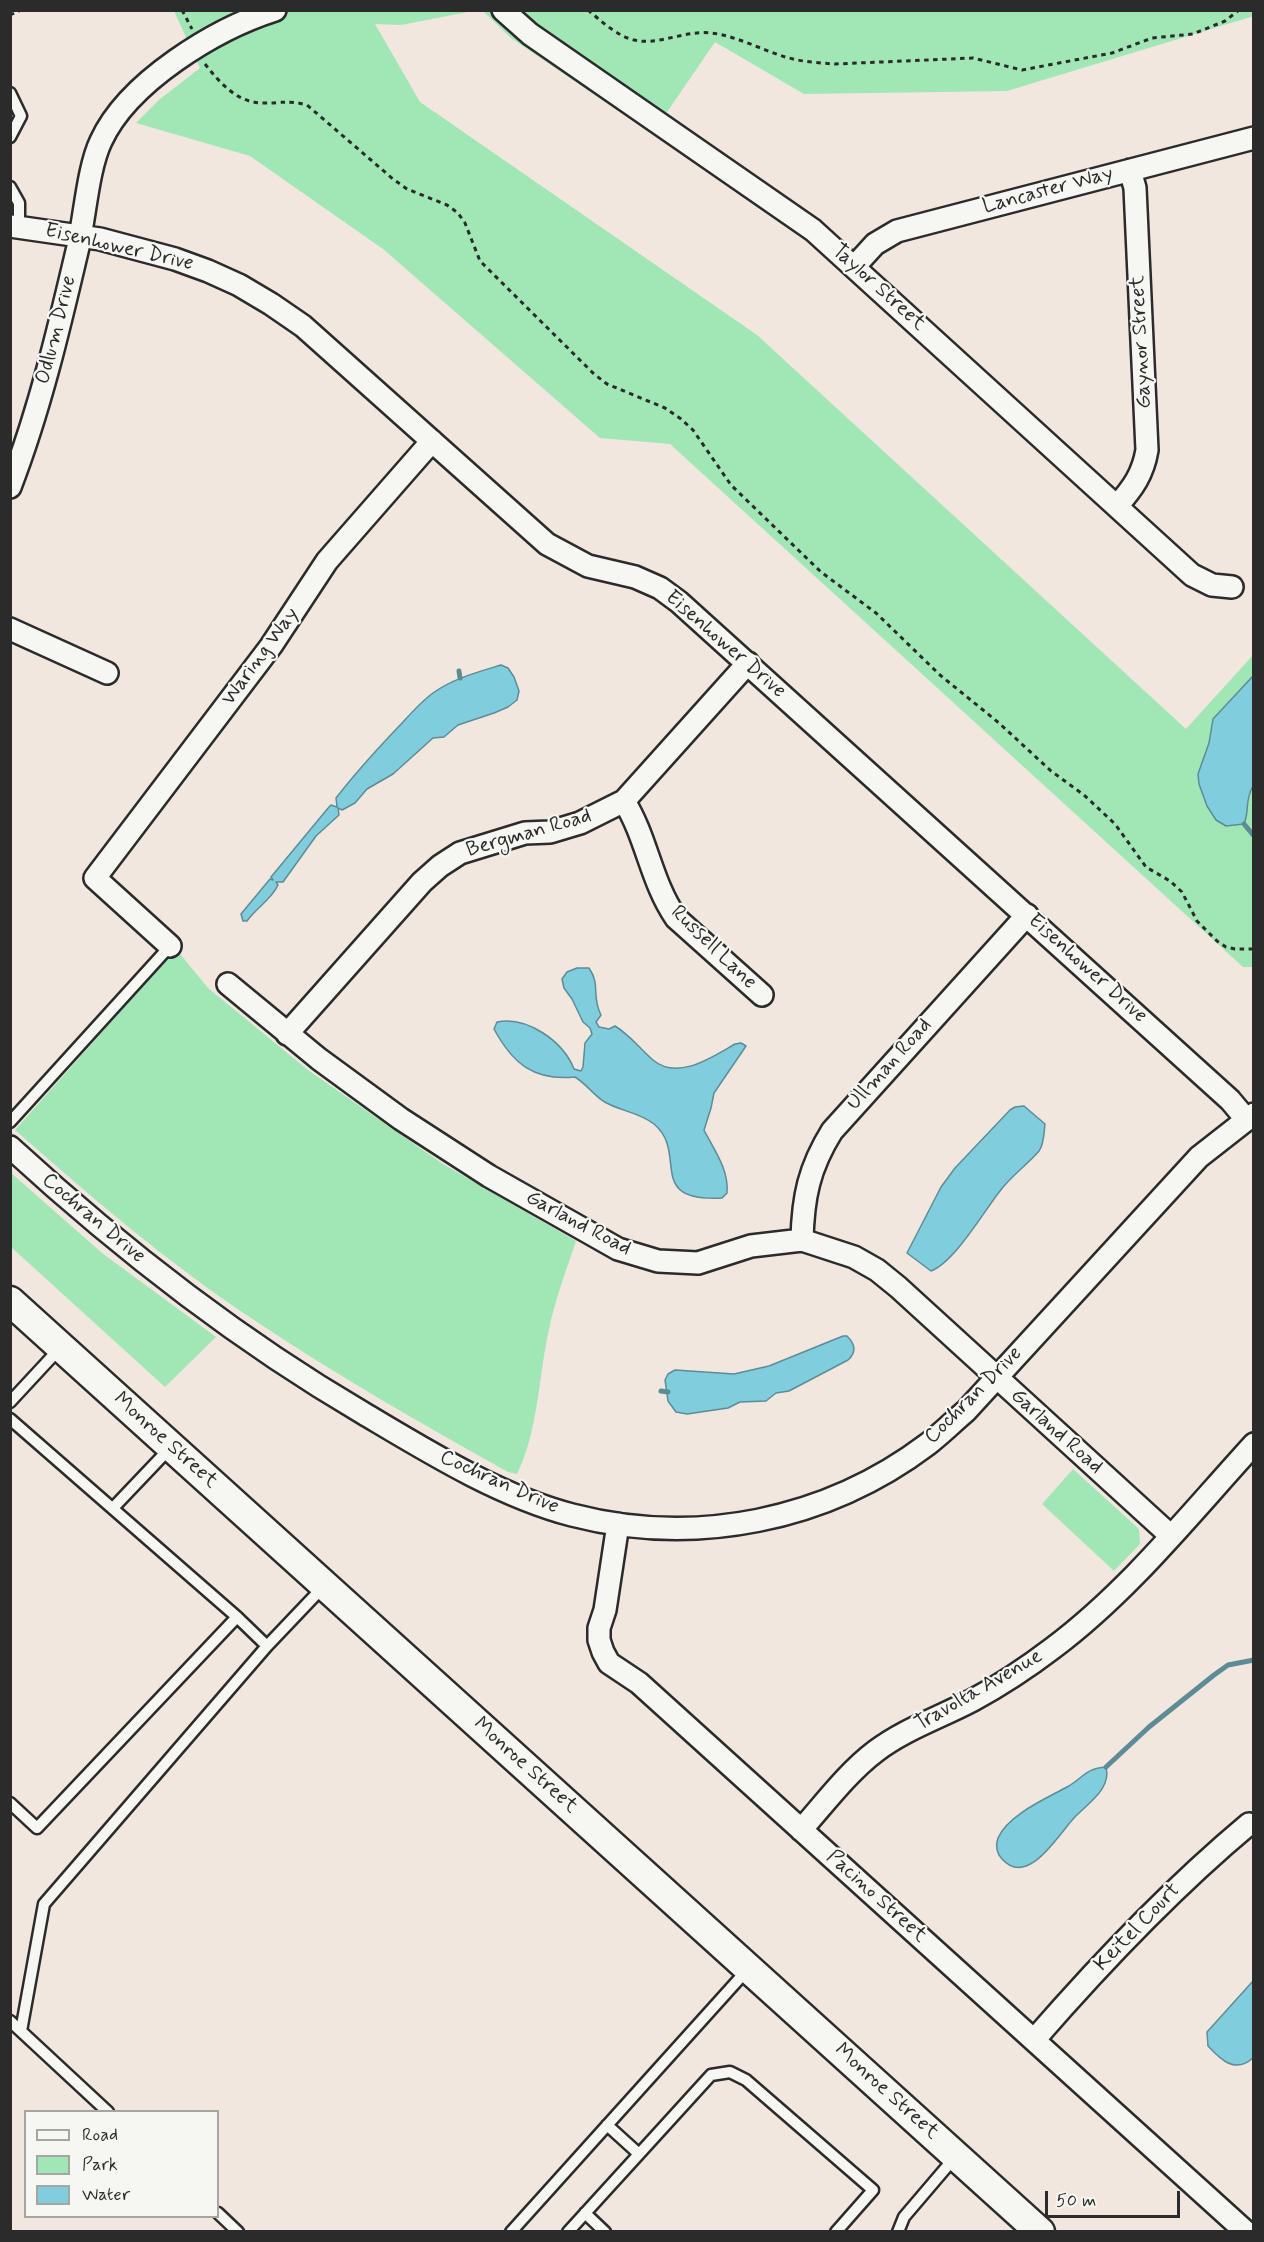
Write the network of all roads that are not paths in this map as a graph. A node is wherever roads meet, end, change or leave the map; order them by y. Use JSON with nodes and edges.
{"nodes":[{"id":1,"x":275,"y":10,"type":"edge"},
{"id":2,"x":503,"y":10,"type":"edge"},
{"id":3,"x":10,"y":93,"type":"edge"},
{"id":4,"x":10,"y":137,"type":"edge"},
{"id":5,"x":1254,"y":138,"type":"edge"},
{"id":6,"x":1130,"y":170,"type":"junction"},
{"id":7,"x":10,"y":187,"type":"edge"},
{"id":8,"x":15,"y":226,"type":"edge"},
{"id":9,"x":80,"y":236,"type":"junction"},
{"id":10,"x":854,"y":267,"type":"junction"},
{"id":11,"x":432,"y":441,"type":"junction"},
{"id":12,"x":10,"y":487,"type":"edge"},
{"id":13,"x":1117,"y":506,"type":"junction"},
{"id":14,"x":1232,"y":587,"type":"dead end"},
{"id":15,"x":10,"y":629,"type":"edge"},
{"id":16,"x":748,"y":663,"type":"junction"},
{"id":17,"x":108,"y":673,"type":"dead end"},
{"id":18,"x":624,"y":801,"type":"junction"},
{"id":19,"x":1027,"y":915,"type":"junction"},
{"id":20,"x":170,"y":946,"type":"joint"},
{"id":21,"x":228,"y":984,"type":"dead end"},
{"id":22,"x":762,"y":995,"type":"dead end"},
{"id":23,"x":287,"y":1034,"type":"junction"},
{"id":24,"x":1250,"y":1116,"type":"edge"},
{"id":25,"x":10,"y":1122,"type":"edge"},
{"id":26,"x":10,"y":1147,"type":"edge"},
{"id":27,"x":802,"y":1240,"type":"junction"},
{"id":28,"x":11,"y":1304,"type":"edge"},
{"id":29,"x":61,"y":1347,"type":"junction"},
{"id":30,"x":997,"y":1378,"type":"junction"},
{"id":31,"x":10,"y":1402,"type":"edge"},
{"id":32,"x":10,"y":1419,"type":"edge"},
{"id":33,"x":1254,"y":1444,"type":"edge"},
{"id":34,"x":172,"y":1447,"type":"junction"},
{"id":35,"x":112,"y":1508,"type":"junction"},
{"id":36,"x":618,"y":1524,"type":"junction"},
{"id":37,"x":1171,"y":1536,"type":"junction"},
{"id":38,"x":325,"y":1585,"type":"junction"},
{"id":39,"x":237,"y":1617,"type":"junction"},
{"id":40,"x":267,"y":1646,"type":"junction"},
{"id":41,"x":10,"y":1803,"type":"edge"},
{"id":42,"x":1249,"y":1824,"type":"dead end"},
{"id":43,"x":801,"y":1830,"type":"junction"},
{"id":44,"x":748,"y":1968,"type":"junction"},
{"id":45,"x":10,"y":2021,"type":"edge"},
{"id":46,"x":21,"y":2031,"type":"junction"},
{"id":47,"x":1034,"y":2040,"type":"junction"},
{"id":48,"x":106,"y":2110,"type":"edge"},
{"id":49,"x":607,"y":2125,"type":"junction"},
{"id":50,"x":639,"y":2154,"type":"junction"},
{"id":51,"x":956,"y":2156,"type":"junction"},
{"id":52,"x":585,"y":2213,"type":"junction"},
{"id":53,"x":219,"y":2214,"type":"edge"},
{"id":54,"x":238,"y":2232,"type":"edge"},
{"id":55,"x":511,"y":2232,"type":"edge"},
{"id":56,"x":568,"y":2232,"type":"edge"},
{"id":57,"x":605,"y":2232,"type":"edge"},
{"id":58,"x":836,"y":2232,"type":"edge"},
{"id":59,"x":898,"y":2232,"type":"edge"},
{"id":60,"x":1040,"y":2232,"type":"edge"},
{"id":61,"x":1246,"y":2232,"type":"edge"}],
"edges":[{"from":1,"to":9,"type":"street","name":"Odlum Drive"},
{"from":2,"to":10,"type":"street","name":"Taylor Street"},
{"from":3,"to":4,"type":"lane"},
{"from":5,"to":6,"type":"street","name":"Lancaster Way"},
{"from":6,"to":10,"type":"street","name":"Lancaster Way"},
{"from":6,"to":13,"type":"street","name":"Gaynor Street"},
{"from":7,"to":8,"type":"lane"},
{"from":8,"to":9,"type":"street","name":"Eisenhower Drive"},
{"from":9,"to":11,"type":"street","name":"Eisenhower Drive"},
{"from":9,"to":12,"type":"street","name":"Odlum Drive"},
{"from":10,"to":13,"type":"street","name":"Taylor Street"},
{"from":11,"to":16,"type":"street","name":"Eisenhower Drive"},
{"from":11,"to":20,"type":"street","name":"Waring Way"},
{"from":13,"to":14,"type":"street","name":"Taylor Street"},
{"from":15,"to":17,"type":"street"},
{"from":16,"to":18,"type":"street","name":"Bergman Road"},
{"from":16,"to":19,"type":"street","name":"Eisenhower Drive"},
{"from":18,"to":22,"type":"street","name":"Russell Lane"},
{"from":18,"to":23,"type":"street","name":"Bergman Road"},
{"from":19,"to":24,"type":"street","name":"Eisenhower Drive"},
{"from":19,"to":27,"type":"street","name":"Ullman Road"},
{"from":20,"to":25,"type":"lane"},
{"from":21,"to":23,"type":"street","name":"Garland Road"},
{"from":23,"to":27,"type":"street","name":"Garland Road"},
{"from":24,"to":30,"type":"street","name":"Cochran Drive"},
{"from":26,"to":36,"type":"street","name":"Cochran Drive"},
{"from":27,"to":30,"type":"street","name":"Garland Road"},
{"from":28,"to":29,"type":"main road","name":"Monroe Street"},
{"from":29,"to":31,"type":"lane"},
{"from":29,"to":34,"type":"main road","name":"Monroe Street"},
{"from":30,"to":36,"type":"street","name":"Cochran Drive"},
{"from":30,"to":37,"type":"street","name":"Garland Road"},
{"from":32,"to":35,"type":"lane"},
{"from":33,"to":37,"type":"street","name":"Travolta Avenue"},
{"from":34,"to":35,"type":"lane"},
{"from":34,"to":38,"type":"main road","name":"Monroe Street"},
{"from":35,"to":39,"type":"lane"},
{"from":36,"to":43,"type":"street","name":"Pacino Street"},
{"from":37,"to":43,"type":"street","name":"Travolta Avenue"},
{"from":38,"to":40,"type":"lane"},
{"from":38,"to":44,"type":"main road","name":"Monroe Street"},
{"from":39,"to":40,"type":"lane"},
{"from":39,"to":41,"type":"lane"},
{"from":40,"to":46,"type":"lane"},
{"from":42,"to":47,"type":"street","name":"Keitel Court"},
{"from":43,"to":47,"type":"street","name":"Pacino Street"},
{"from":44,"to":49,"type":"lane"},
{"from":44,"to":51,"type":"main road","name":"Monroe Street"},
{"from":45,"to":46,"type":"lane"},
{"from":46,"to":48,"type":"lane"},
{"from":47,"to":61,"type":"street","name":"Pacino Street"},
{"from":49,"to":50,"type":"lane"},
{"from":49,"to":55,"type":"lane"},
{"from":50,"to":52,"type":"lane"},
{"from":50,"to":58,"type":"lane"},
{"from":51,"to":59,"type":"lane"},
{"from":51,"to":60,"type":"main road","name":"Monroe Street"},
{"from":52,"to":56,"type":"lane"},
{"from":52,"to":57,"type":"lane"},
{"from":53,"to":54,"type":"lane"}]}
